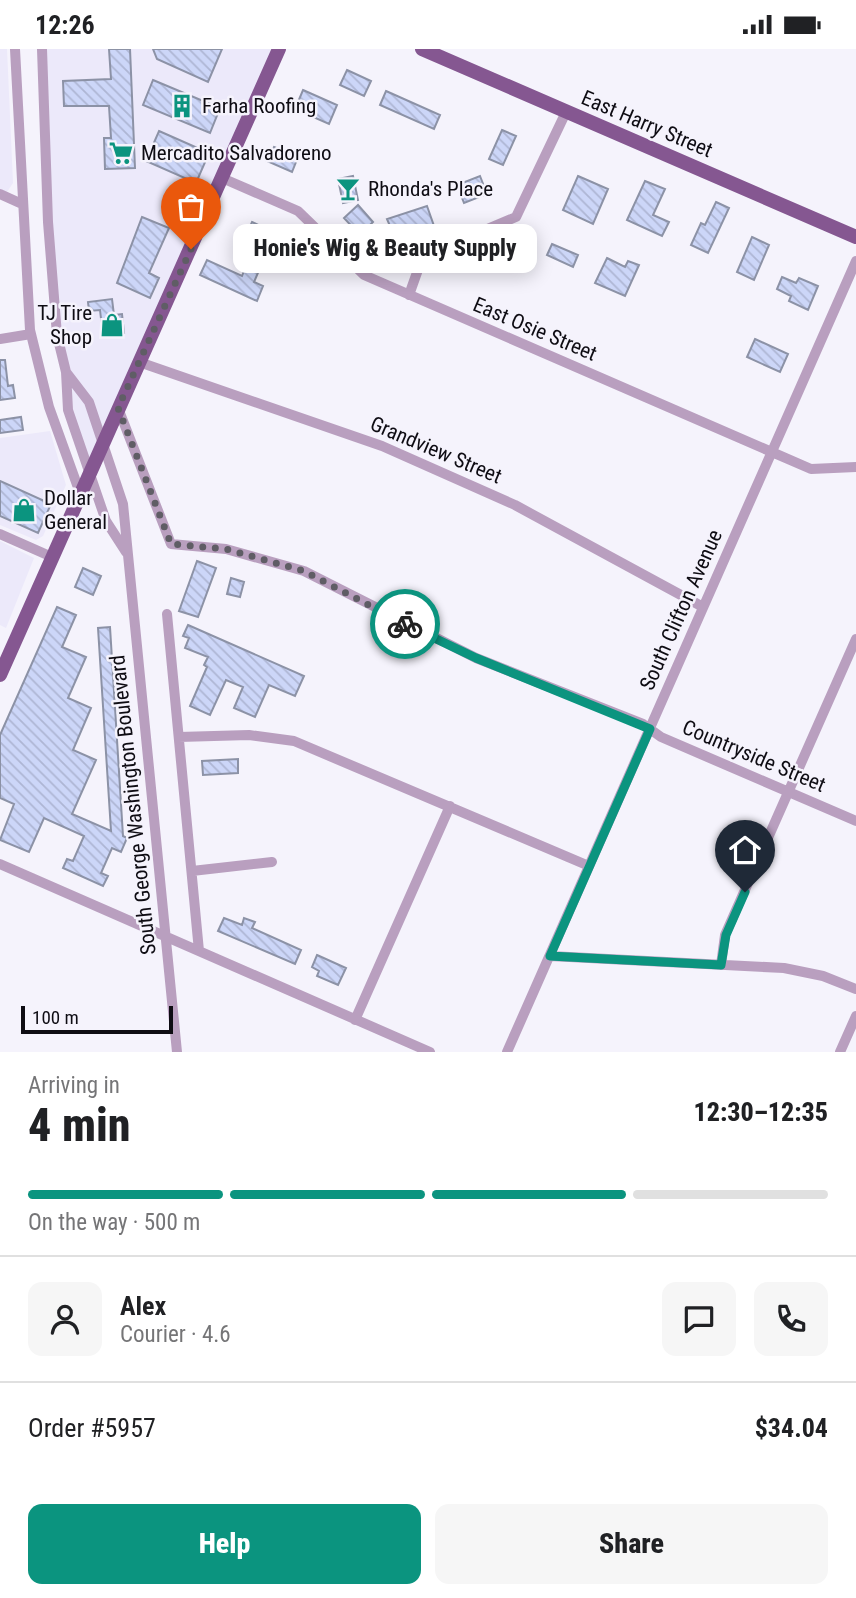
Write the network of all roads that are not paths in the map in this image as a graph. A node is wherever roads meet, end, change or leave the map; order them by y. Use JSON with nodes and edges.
{"nodes":[{"id":1,"x":15,"y":49,"type":"edge"},
{"id":2,"x":42,"y":49,"type":"edge"},
{"id":3,"x":279,"y":49,"type":"edge"},
{"id":4,"x":422,"y":49,"type":"edge"},
{"id":5,"x":566,"y":112,"type":"junction"},
{"id":6,"x":222,"y":178,"type":"junction"},
{"id":7,"x":0,"y":194,"type":"edge"},
{"id":8,"x":22,"y":204,"type":"junction"},
{"id":9,"x":856,"y":237,"type":"edge"},
{"id":10,"x":856,"y":261,"type":"edge"},
{"id":11,"x":409,"y":295,"type":"junction"},
{"id":12,"x":31,"y":334,"type":"junction"},
{"id":13,"x":0,"y":339,"type":"edge"},
{"id":14,"x":139,"y":362,"type":"junction"},
{"id":15,"x":66,"y":372,"type":"junction"},
{"id":16,"x":118,"y":408,"type":"junction"},
{"id":17,"x":103,"y":442,"type":"junction"},
{"id":18,"x":771,"y":453,"type":"junction"},
{"id":19,"x":856,"y":467,"type":"edge"},
{"id":20,"x":90,"y":470,"type":"junction"},
{"id":21,"x":80,"y":493,"type":"junction"},
{"id":22,"x":0,"y":534,"type":"edge"},
{"id":23,"x":127,"y":554,"type":"junction"},
{"id":24,"x":52,"y":557,"type":"junction"},
{"id":25,"x":703,"y":607,"type":"junction"},
{"id":26,"x":167,"y":614,"type":"dead end"},
{"id":27,"x":856,"y":639,"type":"edge"},
{"id":28,"x":0,"y":675,"type":"edge"},
{"id":29,"x":650,"y":729,"type":"junction"},
{"id":30,"x":179,"y":737,"type":"junction"},
{"id":31,"x":789,"y":792,"type":"junction"},
{"id":32,"x":450,"y":806,"type":"junction"},
{"id":33,"x":856,"y":821,"type":"edge"},
{"id":34,"x":272,"y":862,"type":"dead end"},
{"id":35,"x":0,"y":864,"type":"edge"},
{"id":36,"x":589,"y":866,"type":"junction"},
{"id":37,"x":192,"y":871,"type":"junction"},
{"id":38,"x":166,"y":936,"type":"junction"},
{"id":39,"x":199,"y":951,"type":"junction"},
{"id":40,"x":550,"y":956,"type":"junction"},
{"id":41,"x":721,"y":965,"type":"junction"},
{"id":42,"x":856,"y":989,"type":"edge"},
{"id":43,"x":856,"y":1016,"type":"edge"},
{"id":44,"x":355,"y":1020,"type":"junction"},
{"id":45,"x":177,"y":1052,"type":"edge"},
{"id":46,"x":430,"y":1052,"type":"edge"},
{"id":47,"x":507,"y":1052,"type":"edge"},
{"id":48,"x":840,"y":1052,"type":"edge"}],
"edges":[{"from":1,"to":8,"type":"street"},
{"from":2,"to":15,"type":"street","name":"South George Washington Boulevard"},
{"from":3,"to":6,"type":"main road"},
{"from":4,"to":5,"type":"main road","name":"East Harry Street"},
{"from":5,"to":9,"type":"main road","name":"East Harry Street"},
{"from":5,"to":11,"type":"street"},
{"from":6,"to":11,"type":"street","name":"East Osie Street"},
{"from":6,"to":14,"type":"main road"},
{"from":7,"to":8,"type":"street"},
{"from":8,"to":12,"type":"street"},
{"from":10,"to":18,"type":"street","name":"South Clifton Avenue"},
{"from":11,"to":18,"type":"street","name":"East Osie Street"},
{"from":12,"to":13,"type":"street"},
{"from":12,"to":21,"type":"street"},
{"from":14,"to":16,"type":"main road"},
{"from":14,"to":25,"type":"street","name":"Grandview Street"},
{"from":15,"to":17,"type":"street","name":"South George Washington Boulevard"},
{"from":15,"to":20,"type":"street","name":"South George Washington Boulevard"},
{"from":16,"to":17,"type":"main road"},
{"from":16,"to":29,"type":"street","name":"Countryside Street"},
{"from":17,"to":20,"type":"main road"},
{"from":17,"to":23,"type":"street","name":"South George Washington Boulevard"},
{"from":18,"to":19,"type":"street","name":"East Osie Street"},
{"from":18,"to":25,"type":"street","name":"South Clifton Avenue"},
{"from":20,"to":21,"type":"main road"},
{"from":20,"to":23,"type":"street","name":"South George Washington Boulevard"},
{"from":21,"to":24,"type":"main road"},
{"from":22,"to":24,"type":"street"},
{"from":23,"to":38,"type":"street","name":"South George Washington Boulevard"},
{"from":24,"to":28,"type":"main road"},
{"from":25,"to":29,"type":"street","name":"South Clifton Avenue"},
{"from":26,"to":30,"type":"street"},
{"from":27,"to":31,"type":"street"},
{"from":29,"to":31,"type":"street","name":"Countryside Street"},
{"from":29,"to":36,"type":"street","name":"South Clifton Avenue"},
{"from":30,"to":32,"type":"street"},
{"from":30,"to":37,"type":"street"},
{"from":31,"to":33,"type":"street","name":"Countryside Street"},
{"from":31,"to":41,"type":"street"},
{"from":32,"to":36,"type":"street"},
{"from":32,"to":44,"type":"street"},
{"from":34,"to":37,"type":"street"},
{"from":35,"to":38,"type":"street"},
{"from":36,"to":40,"type":"street","name":"South Clifton Avenue"},
{"from":37,"to":39,"type":"street"},
{"from":38,"to":39,"type":"street"},
{"from":38,"to":45,"type":"street","name":"South George Washington Boulevard"},
{"from":39,"to":44,"type":"street"},
{"from":40,"to":41,"type":"street"},
{"from":40,"to":47,"type":"street","name":"South Clifton Avenue"},
{"from":41,"to":42,"type":"street"},
{"from":43,"to":48,"type":"street"},
{"from":44,"to":46,"type":"street"}]}
